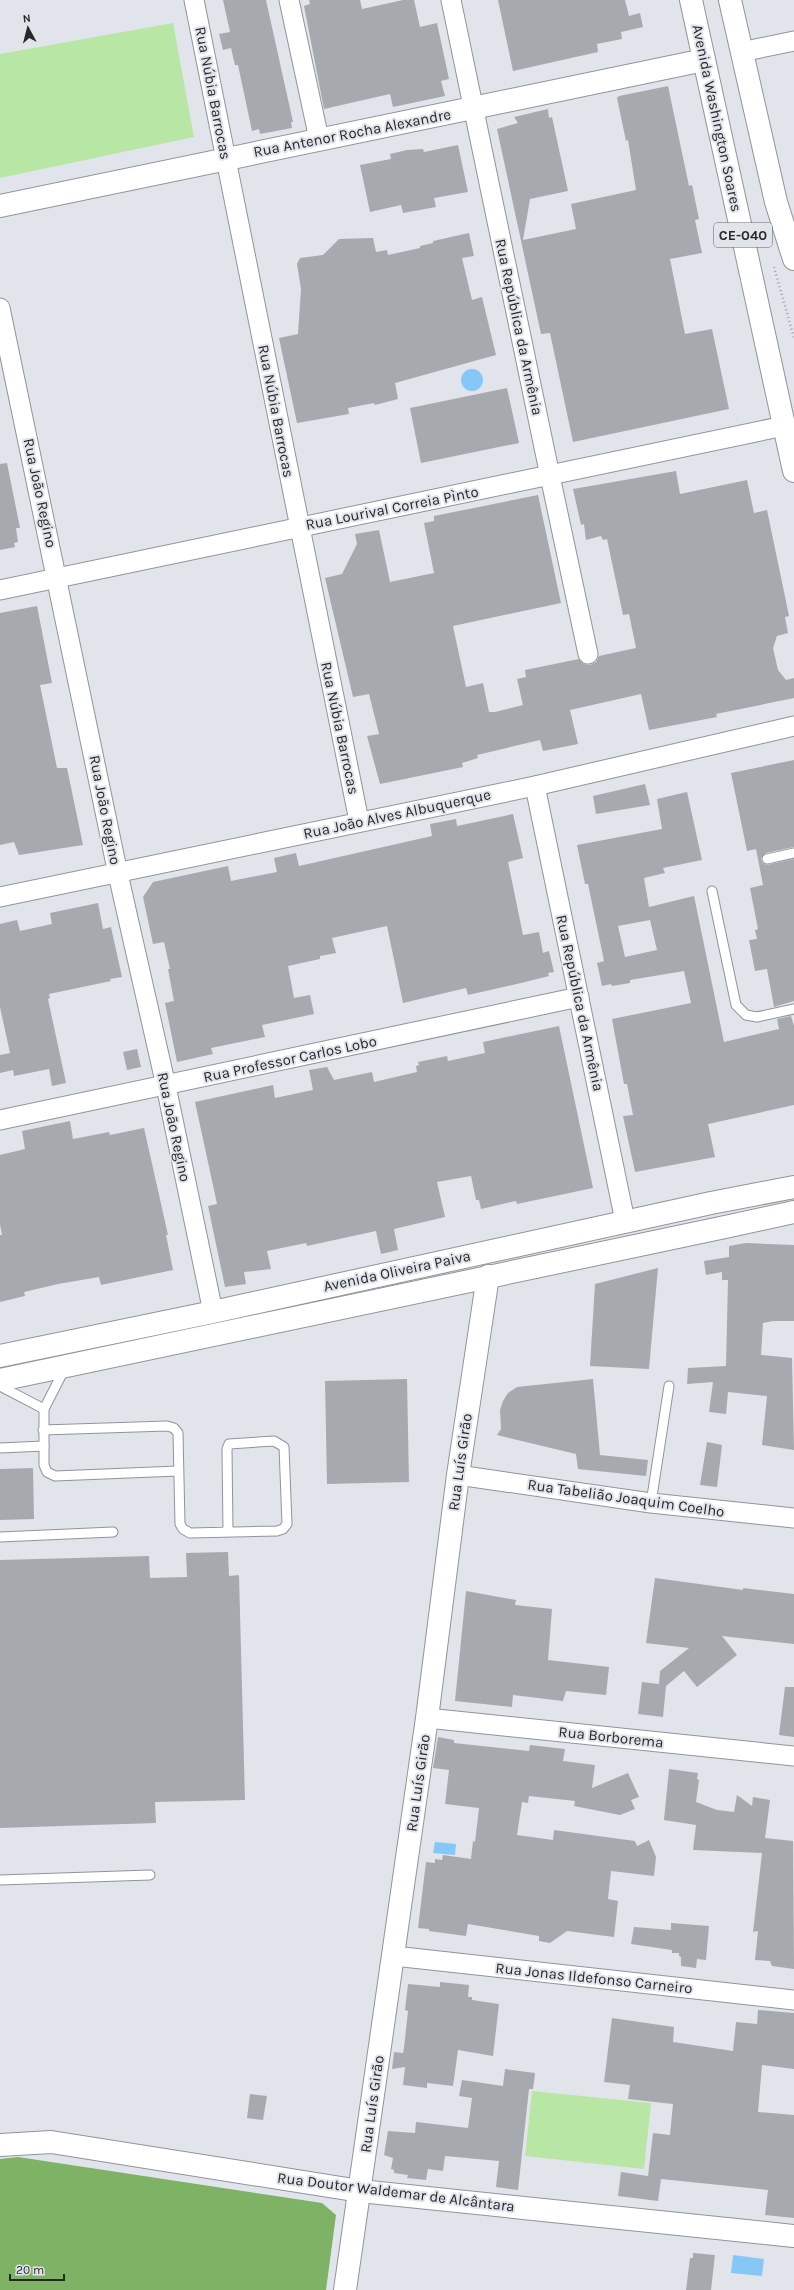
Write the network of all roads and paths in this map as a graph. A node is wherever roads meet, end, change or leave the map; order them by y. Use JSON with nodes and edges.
{"nodes":[{"id":1,"x":194,"y":0,"type":"edge"},
{"id":2,"x":289,"y":0,"type":"edge"},
{"id":3,"x":452,"y":0,"type":"edge"},
{"id":4,"x":691,"y":0,"type":"edge"},
{"id":5,"x":730,"y":0,"type":"edge"},
{"id":6,"x":794,"y":41,"type":"edge"},
{"id":7,"x":741,"y":52,"type":"junction"},
{"id":8,"x":704,"y":60,"type":"junction"},
{"id":9,"x":475,"y":108,"type":"junction"},
{"id":10,"x":319,"y":139,"type":"junction"},
{"id":11,"x":226,"y":158,"type":"junction"},
{"id":12,"x":0,"y":206,"type":"edge"},
{"id":13,"x":794,"y":259,"type":"edge"},
{"id":14,"x":0,"y":308,"type":"edge"},
{"id":15,"x":784,"y":426,"type":"junction"},
{"id":16,"x":794,"y":471,"type":"edge"},
{"id":17,"x":550,"y":476,"type":"junction"},
{"id":18,"x":299,"y":527,"type":"junction"},
{"id":19,"x":58,"y":578,"type":"junction"},
{"id":20,"x":0,"y":590,"type":"edge"},
{"id":21,"x":588,"y":654,"type":"dead end"},
{"id":22,"x":794,"y":726,"type":"edge"},
{"id":23,"x":535,"y":786,"type":"junction"},
{"id":24,"x":359,"y":821,"type":"junction"},
{"id":25,"x":794,"y":854,"type":"edge"},
{"id":26,"x":767,"y":859,"type":"dead end"},
{"id":27,"x":118,"y":874,"type":"junction"},
{"id":28,"x":712,"y":891,"type":"dead end"},
{"id":29,"x":0,"y":897,"type":"edge"},
{"id":30,"x":579,"y":997,"type":"junction"},
{"id":31,"x":794,"y":1009,"type":"edge"},
{"id":32,"x":166,"y":1086,"type":"junction"},
{"id":33,"x":0,"y":1120,"type":"edge"},
{"id":34,"x":794,"y":1187,"type":"edge"},
{"id":35,"x":794,"y":1212,"type":"edge"},
{"id":36,"x":625,"y":1221,"type":"junction"},
{"id":37,"x":488,"y":1276,"type":"junction"},
{"id":38,"x":213,"y":1312,"type":"junction"},
{"id":39,"x":0,"y":1356,"type":"edge"},
{"id":40,"x":66,"y":1365,"type":"junction"},
{"id":41,"x":0,"y":1380,"type":"edge"},
{"id":42,"x":0,"y":1386,"type":"edge"},
{"id":43,"x":669,"y":1386,"type":"dead end"},
{"id":44,"x":44,"y":1409,"type":"junction"},
{"id":45,"x":44,"y":1430,"type":"junction"},
{"id":46,"x":44,"y":1446,"type":"junction"},
{"id":47,"x":0,"y":1448,"type":"edge"},
{"id":48,"x":178,"y":1471,"type":"junction"},
{"id":49,"x":458,"y":1475,"type":"junction"},
{"id":50,"x":651,"y":1503,"type":"junction"},
{"id":51,"x":794,"y":1518,"type":"edge"},
{"id":52,"x":113,"y":1532,"type":"dead end"},
{"id":53,"x":228,"y":1532,"type":"junction"},
{"id":54,"x":0,"y":1537,"type":"edge"},
{"id":55,"x":427,"y":1718,"type":"junction"},
{"id":56,"x":794,"y":1756,"type":"edge"},
{"id":57,"x":150,"y":1875,"type":"dead end"},
{"id":58,"x":0,"y":1880,"type":"edge"},
{"id":59,"x":394,"y":1956,"type":"junction"},
{"id":60,"x":794,"y":2000,"type":"edge"},
{"id":61,"x":0,"y":2144,"type":"edge"},
{"id":62,"x":360,"y":2191,"type":"junction"},
{"id":63,"x":794,"y":2236,"type":"edge"},
{"id":64,"x":345,"y":2290,"type":"edge"}],
"edges":[{"from":1,"to":11,"type":"street","name":"Rua Núbia Barrocas"},
{"from":2,"to":10,"type":"street"},
{"from":3,"to":9,"type":"street","name":"Rua República da Armênia"},
{"from":4,"to":8,"type":"main road","name":"Avenida Washington Soares","number":"CE-040"},
{"from":5,"to":7,"type":"main road","number":"CE-040"},
{"from":6,"to":7,"type":"street"},
{"from":7,"to":13,"type":"main road","number":"CE-040"},
{"from":8,"to":9,"type":"main road","name":"Rua Antenor Rocha Alexandre"},
{"from":8,"to":15,"type":"main road","name":"Avenida Washington Soares","number":"CE-040"},
{"from":9,"to":10,"type":"main road","name":"Rua Antenor Rocha Alexandre"},
{"from":9,"to":17,"type":"street","name":"Rua República da Armênia"},
{"from":10,"to":11,"type":"main road","name":"Rua Antenor Rocha Alexandre"},
{"from":11,"to":12,"type":"main road","name":"Rua Antenor Rocha Alexandre"},
{"from":11,"to":18,"type":"street","name":"Rua Núbia Barrocas"},
{"from":14,"to":19,"type":"street","name":"Rua João Regino"},
{"from":15,"to":16,"type":"main road","name":"Avenida Washington Soares","number":"CE-040"},
{"from":15,"to":17,"type":"street","name":"Rua Lourival Correia Pìnto"},
{"from":17,"to":18,"type":"street","name":"Rua Lourival Correia Pìnto"},
{"from":17,"to":21,"type":"street","name":"Rua República da Armênia"},
{"from":18,"to":19,"type":"street","name":"Rua Lourival Correia Pìnto"},
{"from":18,"to":24,"type":"street","name":"Rua Núbia Barrocas"},
{"from":19,"to":20,"type":"street","name":"Rua Lourival Correia Pìnto"},
{"from":19,"to":27,"type":"street","name":"Rua João Regino"},
{"from":22,"to":23,"type":"street","name":"Rua João Alves Albuquerque"},
{"from":23,"to":24,"type":"street","name":"Rua João Alves Albuquerque"},
{"from":23,"to":30,"type":"street","name":"Rua República da Armênia"},
{"from":24,"to":27,"type":"street","name":"Rua João Alves Albuquerque"},
{"from":25,"to":26,"type":"lane"},
{"from":27,"to":29,"type":"street","name":"Rua João Alves Albuquerque"},
{"from":27,"to":32,"type":"street","name":"Rua João Regino"},
{"from":28,"to":31,"type":"lane"},
{"from":30,"to":32,"type":"street","name":"Rua Professor Carlos Lobo"},
{"from":30,"to":36,"type":"street","name":"Rua República da Armênia"},
{"from":32,"to":33,"type":"street","name":"Rua Professor Carlos Lobo"},
{"from":32,"to":38,"type":"street","name":"Rua João Regino"},
{"from":34,"to":36,"type":"main road","name":"Avenida Oliveira Paiva"},
{"from":35,"to":37,"type":"main road","name":"Avenida Oliveira Paiva"},
{"from":36,"to":38,"type":"main road","name":"Avenida Oliveira Paiva"},
{"from":37,"to":40,"type":"main road","name":"Avenida Oliveira Paiva"},
{"from":37,"to":49,"type":"main road","name":"Rua Luís Girão"},
{"from":38,"to":39,"type":"main road","name":"Avenida Oliveira Paiva"},
{"from":40,"to":41,"type":"main road","name":"Avenida Oliveira Paiva"},
{"from":40,"to":44,"type":"lane"},
{"from":42,"to":44,"type":"lane"},
{"from":43,"to":50,"type":"lane"},
{"from":44,"to":45,"type":"lane"},
{"from":45,"to":46,"type":"lane"},
{"from":45,"to":48,"type":"lane"},
{"from":46,"to":47,"type":"lane"},
{"from":46,"to":48,"type":"lane"},
{"from":48,"to":53,"type":"lane"},
{"from":49,"to":50,"type":"street","name":"Rua Tabelião Joaquim Coelho"},
{"from":49,"to":55,"type":"main road","name":"Rua Luís Girão"},
{"from":50,"to":51,"type":"street","name":"Rua Tabelião Joaquim Coelho"},
{"from":52,"to":54,"type":"lane"},
{"from":53,"to":53,"type":"lane"},
{"from":55,"to":56,"type":"street","name":"Rua Borborema"},
{"from":55,"to":59,"type":"main road","name":"Rua Luís Girão"},
{"from":57,"to":58,"type":"lane"},
{"from":59,"to":60,"type":"street","name":"Rua Jonas Ildefonso Carneiro"},
{"from":59,"to":62,"type":"main road","name":"Rua Luís Girão"},
{"from":61,"to":62,"type":"main road","name":"Rua Doutor Waldemar de Alcântara"},
{"from":62,"to":63,"type":"main road","name":"Rua Doutor Waldemar de Alcântara"},
{"from":62,"to":64,"type":"main road","name":"Rua Luís Girão"}]}
